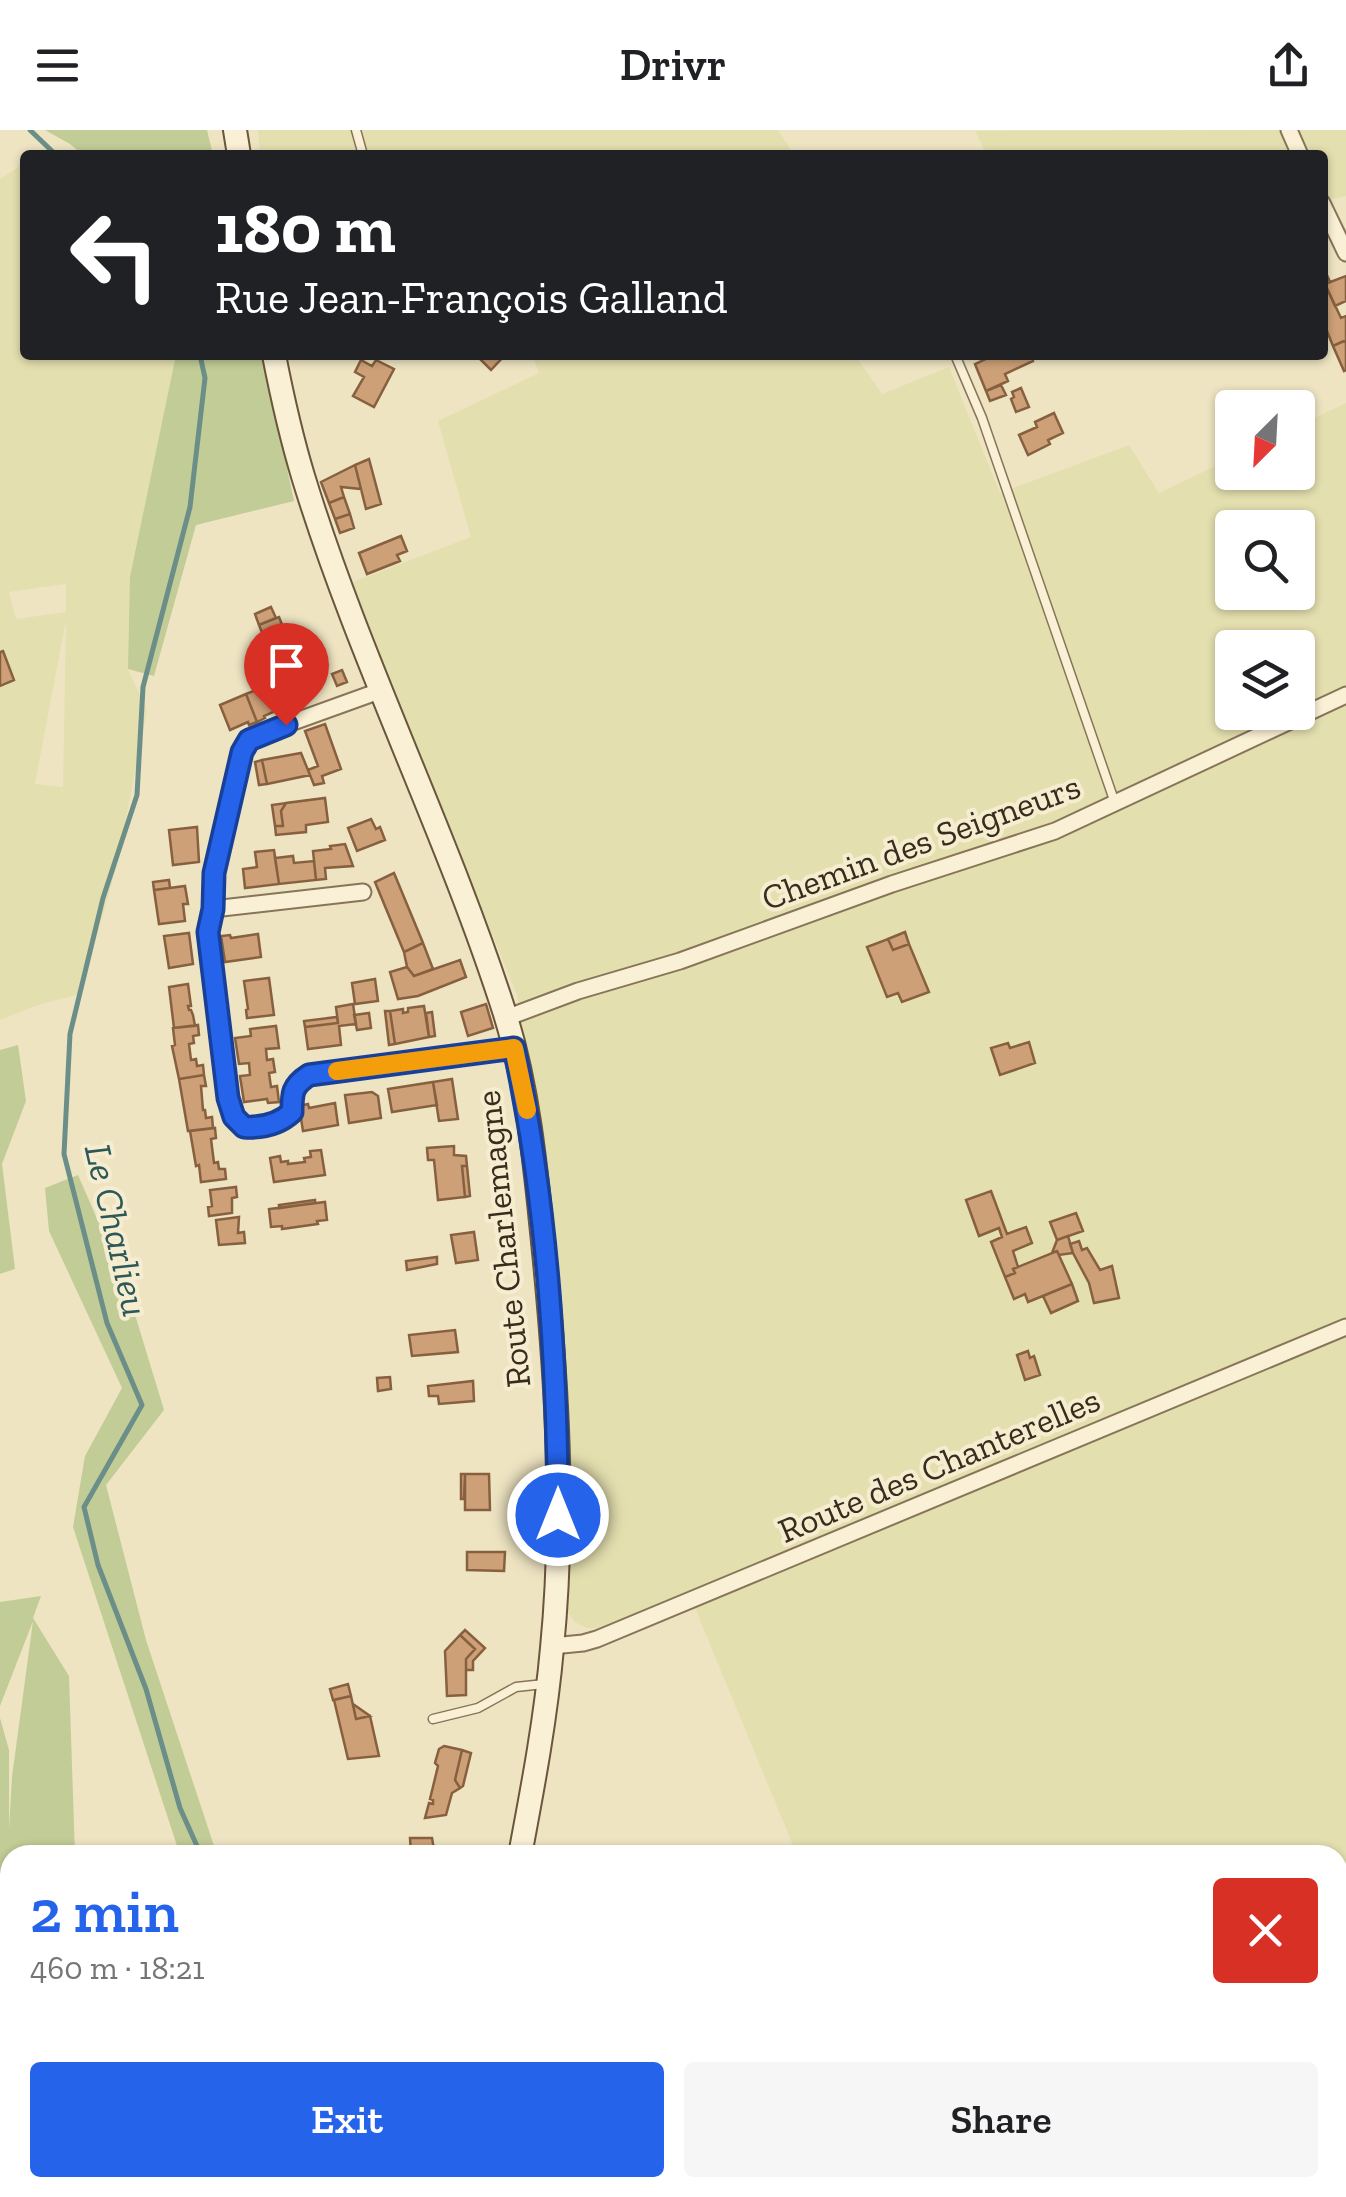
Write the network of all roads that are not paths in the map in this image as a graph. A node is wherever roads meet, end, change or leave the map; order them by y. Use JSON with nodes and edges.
{"nodes":[{"id":1,"x":1328,"y":215,"type":"edge"},
{"id":2,"x":1346,"y":253,"type":"edge"},
{"id":3,"x":275,"y":360,"type":"edge"},
{"id":4,"x":957,"y":360,"type":"edge"},
{"id":5,"x":382,"y":690,"type":"junction"},
{"id":6,"x":1346,"y":695,"type":"edge"},
{"id":7,"x":1116,"y":803,"type":"junction"},
{"id":8,"x":364,"y":892,"type":"dead end"},
{"id":9,"x":213,"y":909,"type":"junction"},
{"id":10,"x":506,"y":1018,"type":"junction"},
{"id":11,"x":514,"y":1048,"type":"junction"},
{"id":12,"x":1346,"y":1327,"type":"edge"},
{"id":13,"x":552,"y":1646,"type":"junction"},
{"id":14,"x":548,"y":1683,"type":"junction"},
{"id":15,"x":434,"y":1720,"type":"dead end"},
{"id":16,"x":522,"y":1845,"type":"edge"}],
"edges":[{"from":1,"to":2,"type":"street"},
{"from":3,"to":5,"type":"main road","name":"Route Charlemagne"},
{"from":4,"to":7,"type":"lane"},
{"from":5,"to":9,"type":"street"},
{"from":5,"to":10,"type":"main road","name":"Route Charlemagne"},
{"from":6,"to":7,"type":"street","name":"Chemin des Seigneurs"},
{"from":7,"to":10,"type":"street","name":"Chemin des Seigneurs"},
{"from":8,"to":9,"type":"street"},
{"from":9,"to":11,"type":"street"},
{"from":10,"to":11,"type":"main road","name":"Route Charlemagne"},
{"from":11,"to":13,"type":"main road","name":"Route Charlemagne"},
{"from":12,"to":13,"type":"street","name":"Route des Chanterelles"},
{"from":13,"to":14,"type":"main road","name":"Route Charlemagne"},
{"from":14,"to":15,"type":"lane"},
{"from":14,"to":16,"type":"main road","name":"Route Charlemagne"}]}
